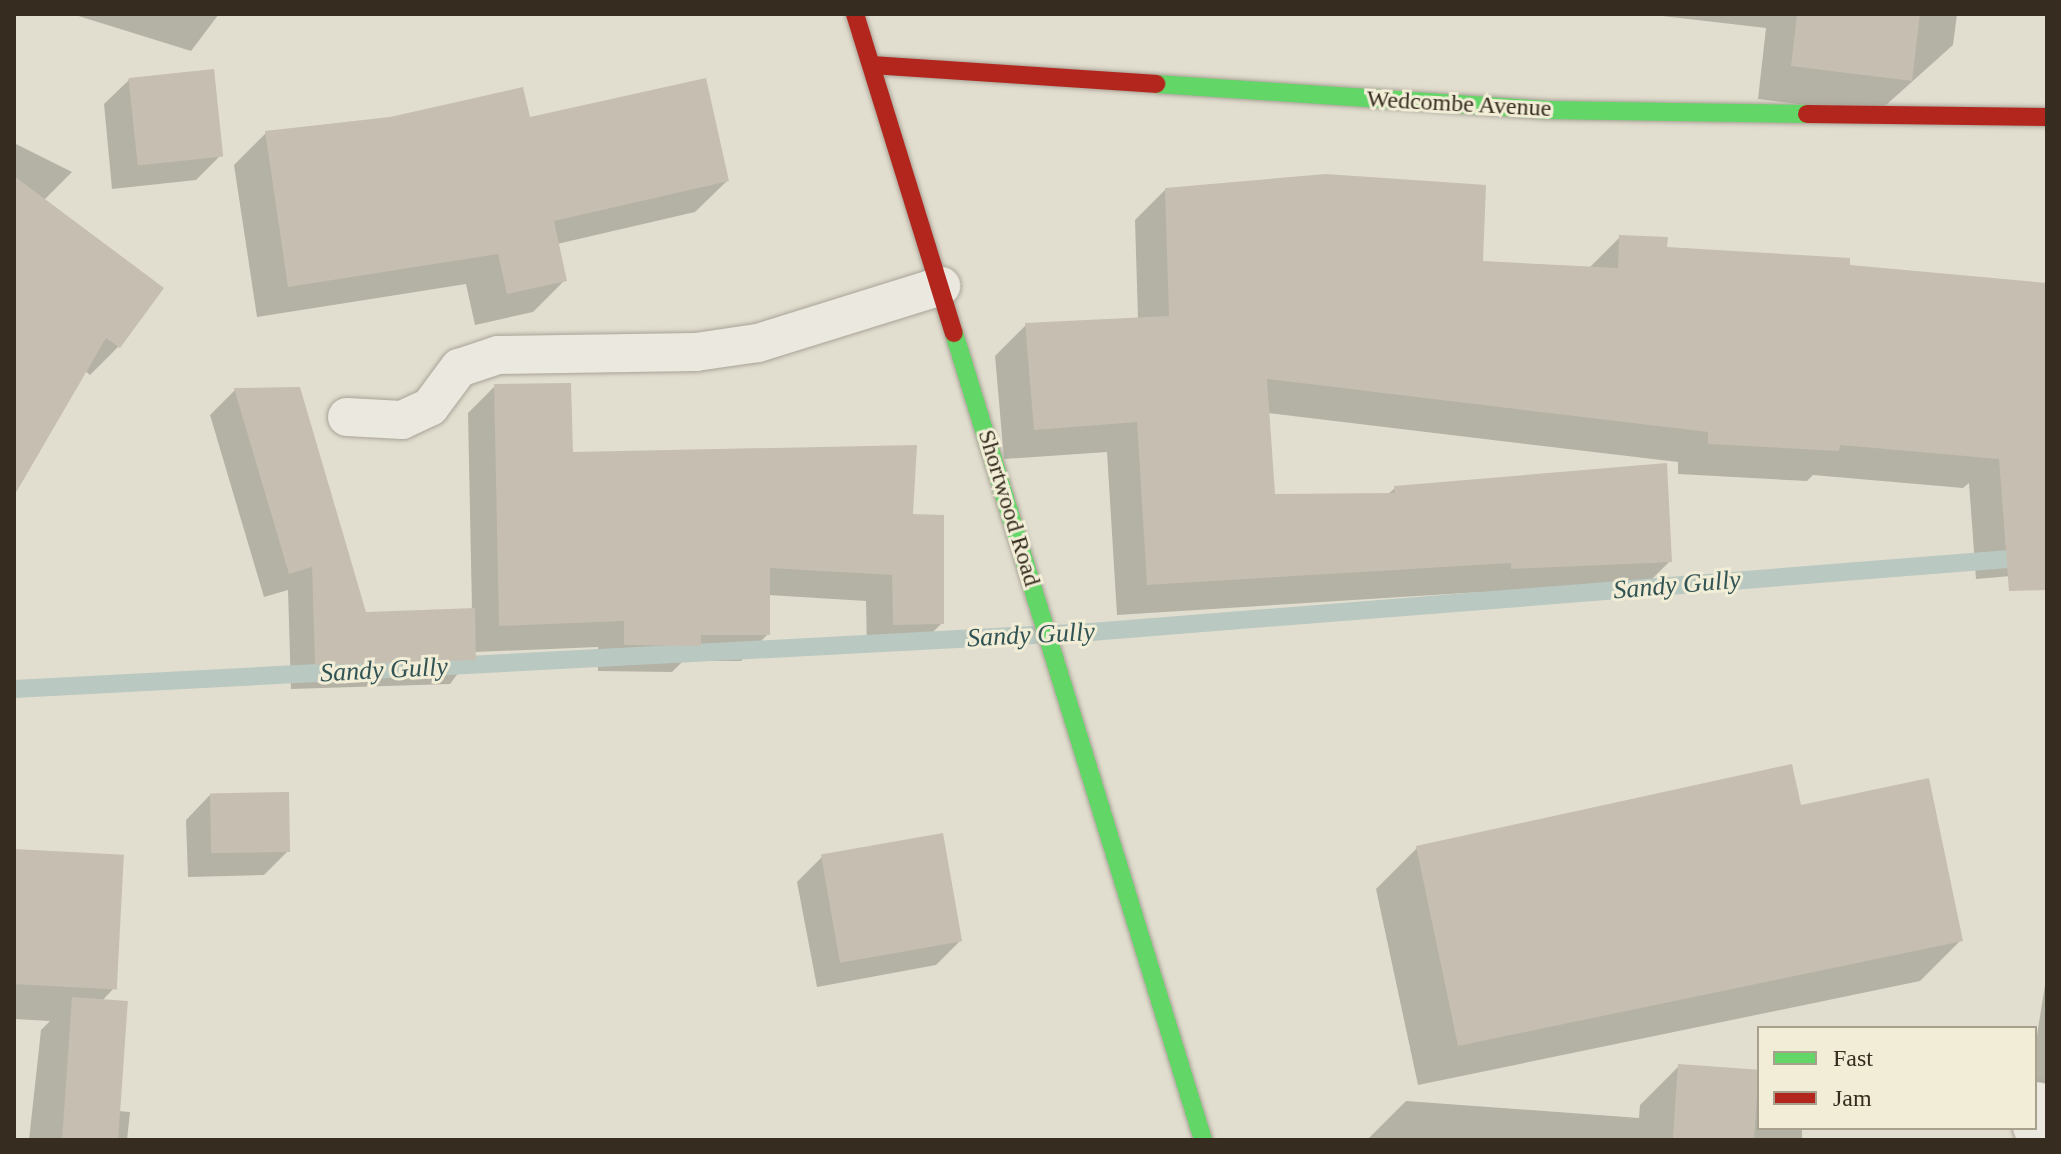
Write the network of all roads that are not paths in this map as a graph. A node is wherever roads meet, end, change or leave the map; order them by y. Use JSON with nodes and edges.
{"nodes":[{"id":1,"x":855,"y":14,"type":"edge"},
{"id":2,"x":873,"y":65,"type":"junction"},
{"id":3,"x":2047,"y":117,"type":"edge"},
{"id":4,"x":941,"y":286,"type":"junction"},
{"id":5,"x":347,"y":417,"type":"dead end"},
{"id":6,"x":1203,"y":1140,"type":"edge"}],
"edges":[{"from":1,"to":2,"type":"main road","name":"Shortwood Road"},
{"from":2,"to":3,"type":"main road","name":"Wedcombe Avenue"},
{"from":2,"to":4,"type":"main road","name":"Shortwood Road"},
{"from":4,"to":5,"type":"lane"},
{"from":4,"to":6,"type":"main road","name":"Shortwood Road"}]}
